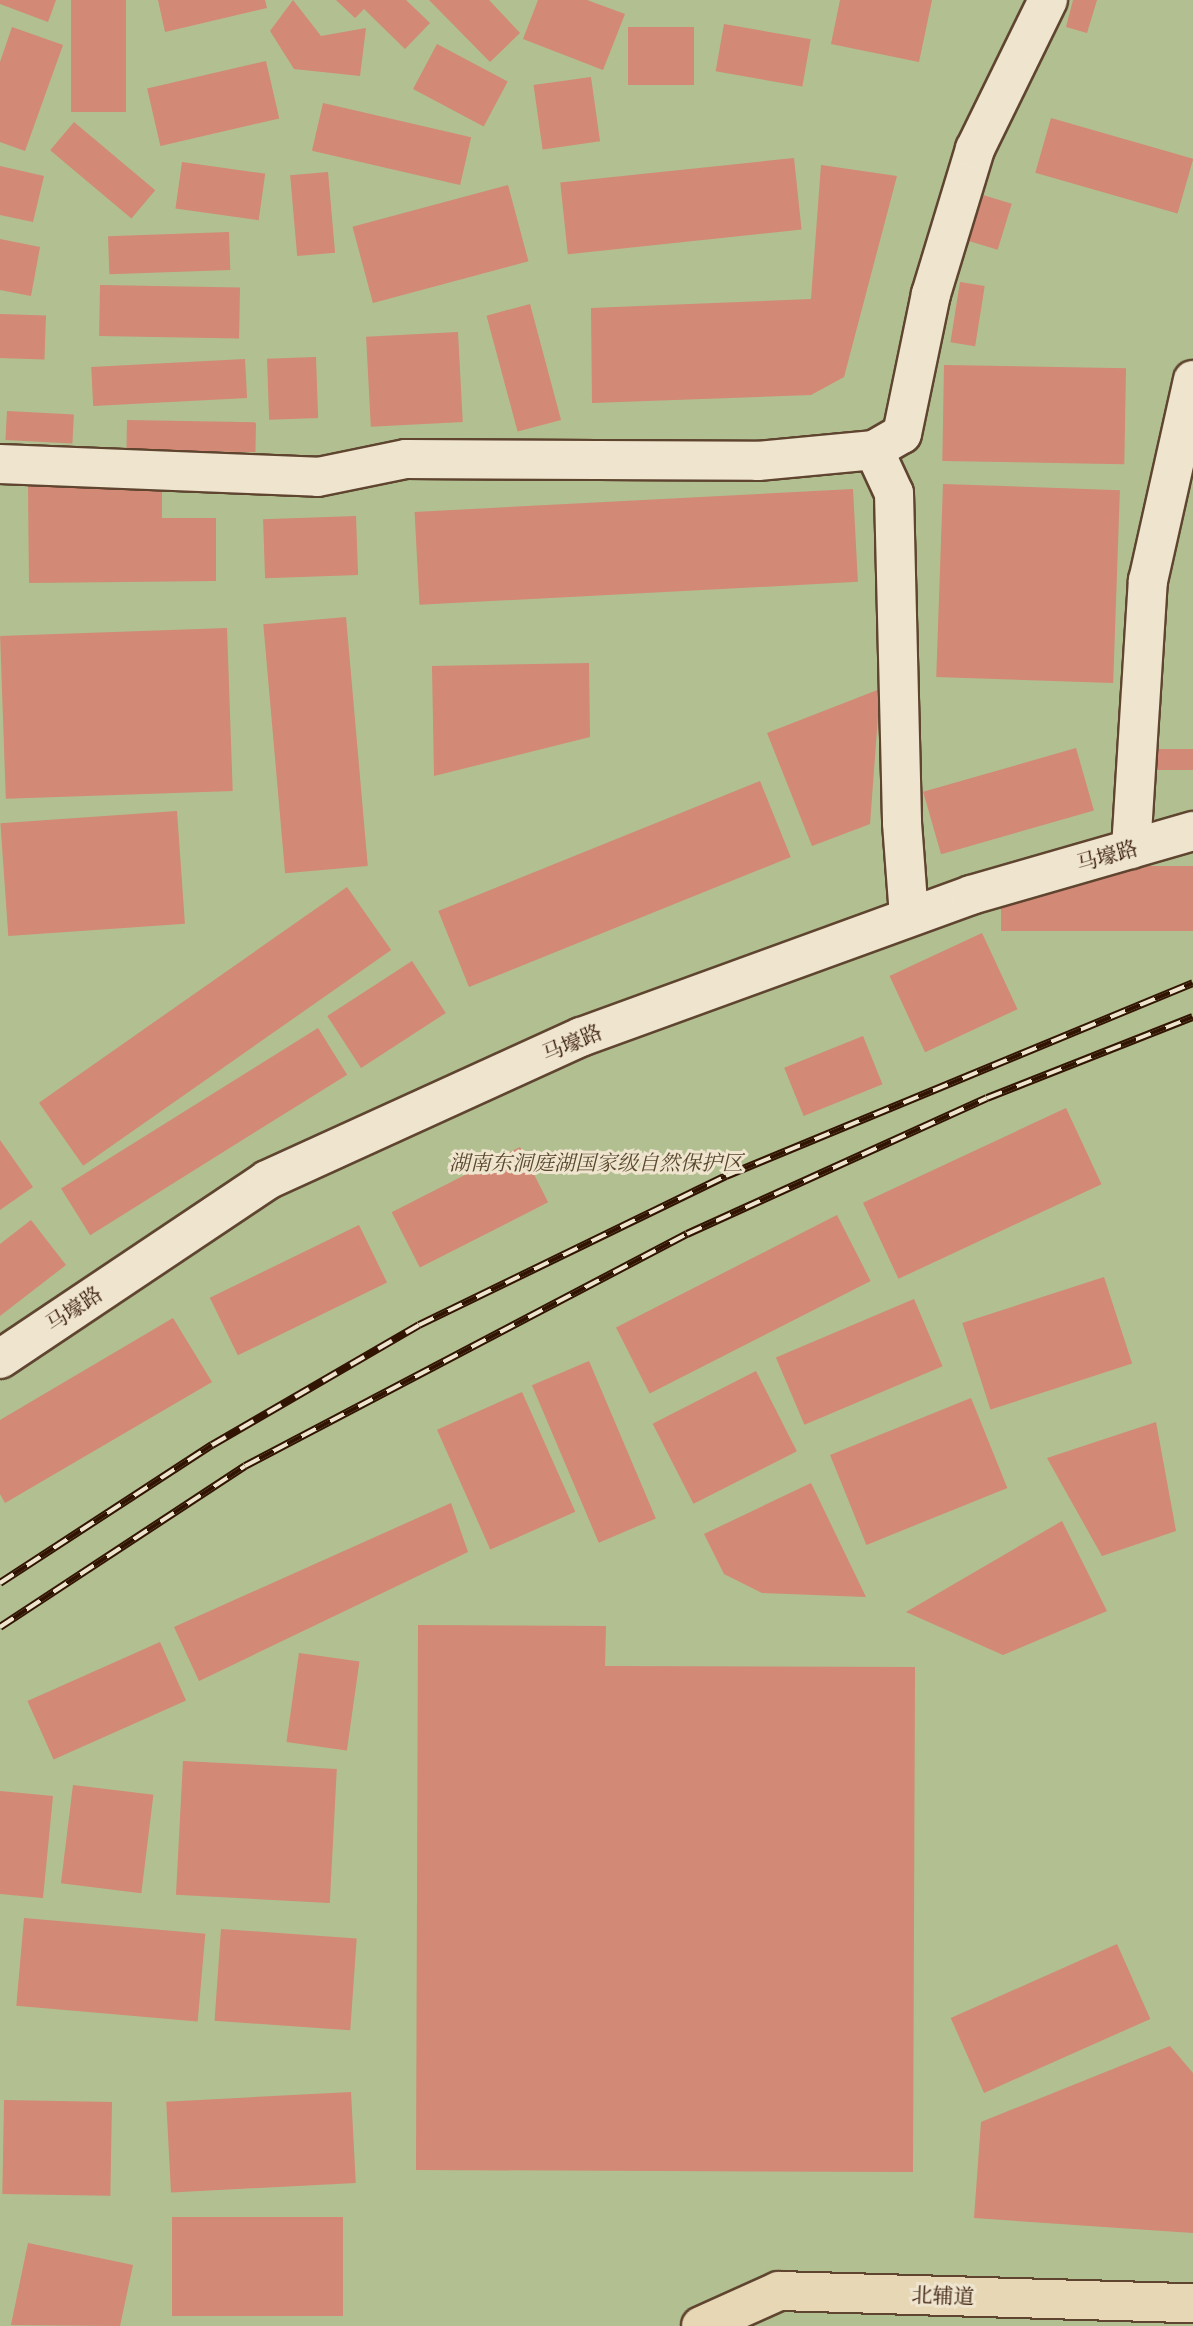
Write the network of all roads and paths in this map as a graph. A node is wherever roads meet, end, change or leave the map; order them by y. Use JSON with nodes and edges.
{"nodes":[{"id":1,"x":1048,"y":0,"type":"edge"},
{"id":2,"x":1193,"y":380,"type":"edge"},
{"id":3,"x":874,"y":450,"type":"junction"},
{"id":4,"x":0,"y":464,"type":"edge"},
{"id":5,"x":1193,"y":831,"type":"edge"},
{"id":6,"x":1131,"y":849,"type":"junction"},
{"id":7,"x":909,"y":917,"type":"junction"},
{"id":8,"x":0,"y":1359,"type":"edge"},
{"id":9,"x":1193,"y":2303,"type":"edge"},
{"id":10,"x":701,"y":2326,"type":"edge"}],
"edges":[{"from":1,"to":3,"type":"street"},
{"from":2,"to":6,"type":"street"},
{"from":3,"to":4,"type":"street"},
{"from":3,"to":7,"type":"street"},
{"from":5,"to":6,"type":"street","name":"马壕路"},
{"from":6,"to":7,"type":"street","name":"马壕路"},
{"from":7,"to":8,"type":"street","name":"马壕路"},
{"from":9,"to":10,"type":"main road","name":"北辅道"}]}
